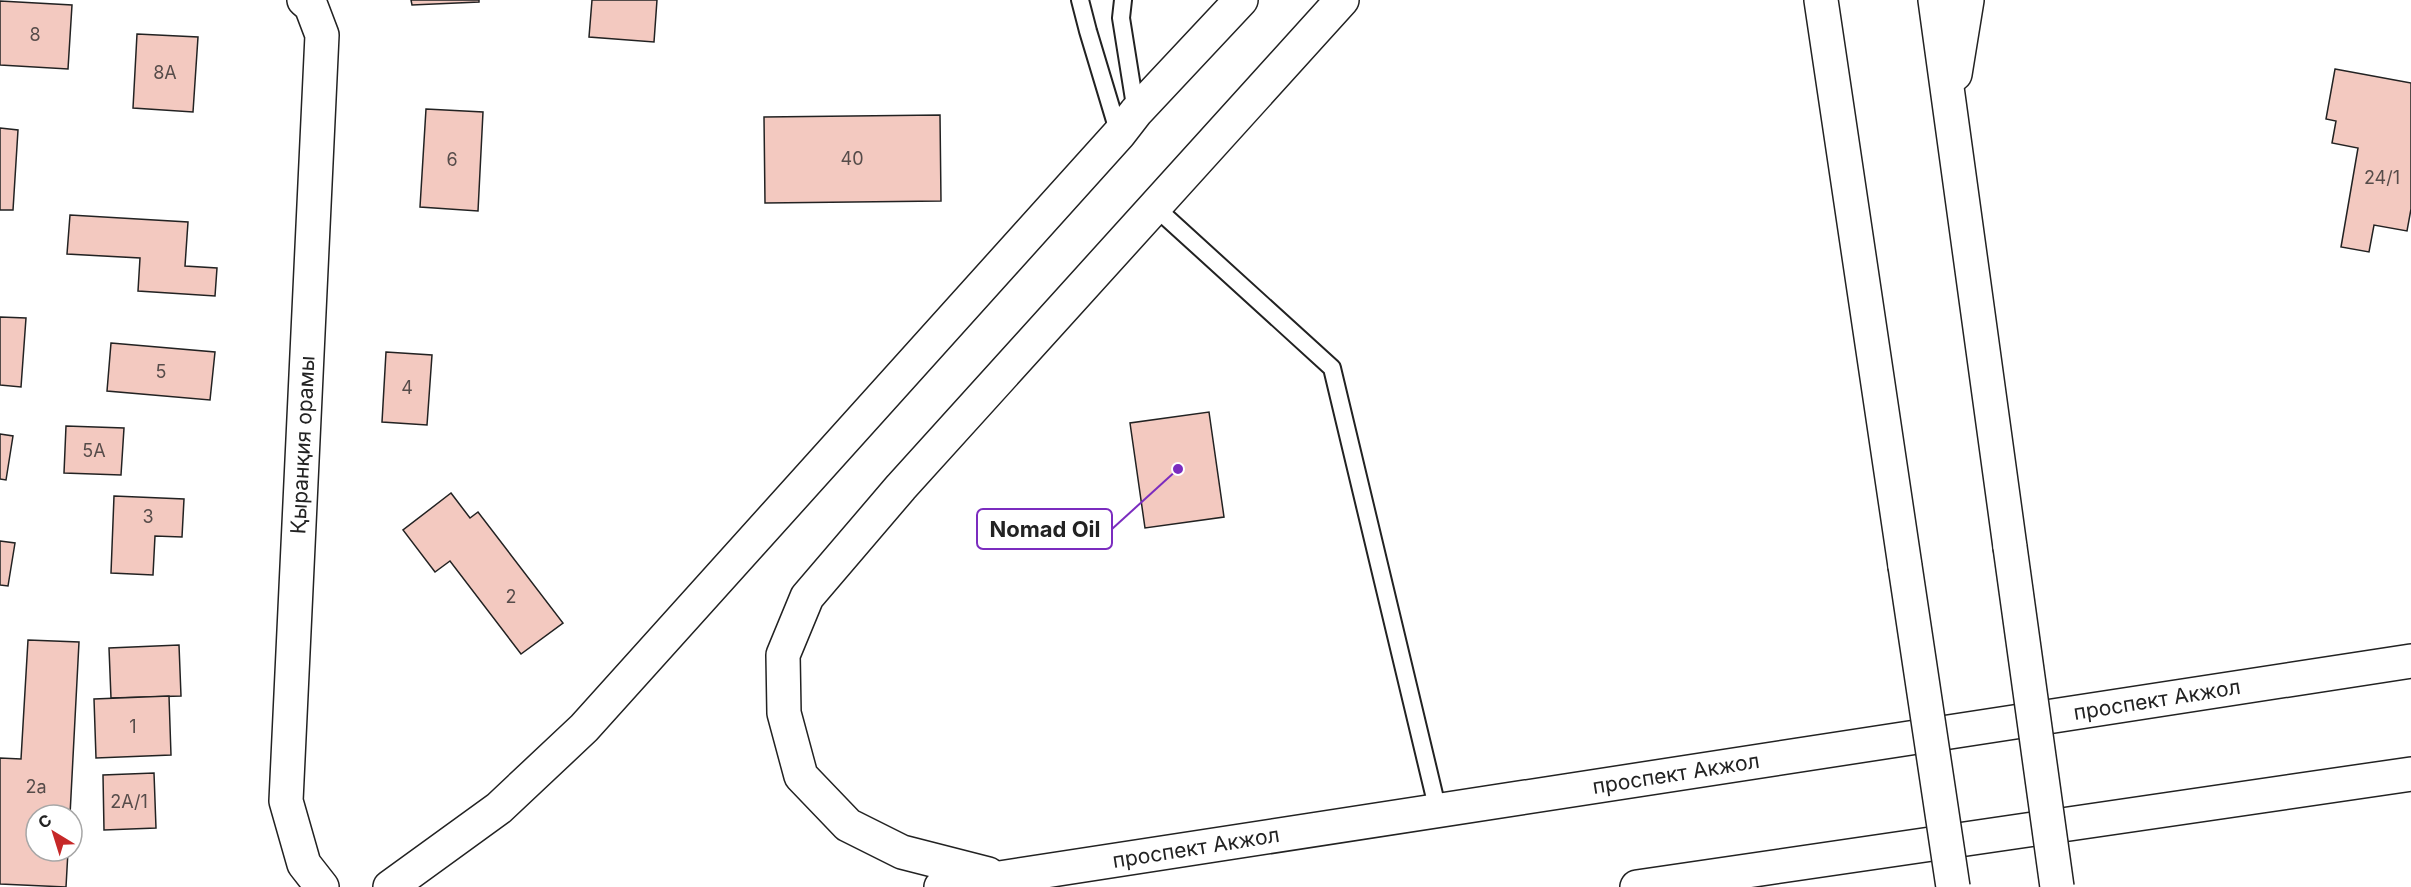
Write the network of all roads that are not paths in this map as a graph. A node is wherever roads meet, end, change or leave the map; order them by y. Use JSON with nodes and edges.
{"nodes":[{"id":1,"x":304,"y":0,"type":"edge"},
{"id":2,"x":1080,"y":0,"type":"edge"},
{"id":3,"x":1123,"y":0,"type":"edge"},
{"id":4,"x":1241,"y":0,"type":"edge"},
{"id":5,"x":1342,"y":0,"type":"edge"},
{"id":6,"x":1804,"y":0,"type":"edge"},
{"id":7,"x":1821,"y":0,"type":"edge"},
{"id":8,"x":1935,"y":0,"type":"edge"},
{"id":9,"x":1967,"y":0,"type":"edge"},
{"id":10,"x":1829,"y":59,"type":"junction"},
{"id":11,"x":1950,"y":108,"type":"junction"},
{"id":12,"x":1128,"y":123,"type":"junction"},
{"id":13,"x":1155,"y":207,"type":"junction"},
{"id":14,"x":2411,"y":661,"type":"edge"},
{"id":15,"x":2411,"y":774,"type":"edge"},
{"id":16,"x":1438,"y":811,"type":"junction"},
{"id":17,"x":1005,"y":878,"type":"junction"},
{"id":18,"x":322,"y":887,"type":"edge"},
{"id":19,"x":390,"y":887,"type":"edge"},
{"id":20,"x":941,"y":887,"type":"edge"},
{"id":21,"x":1637,"y":887,"type":"edge"},
{"id":22,"x":1953,"y":887,"type":"edge"},
{"id":23,"x":2057,"y":887,"type":"edge"}],
"edges":[{"from":1,"to":18,"type":"main road","name":"Қыранқия орамы"},
{"from":2,"to":12,"type":"lane"},
{"from":3,"to":12,"type":"lane"},
{"from":4,"to":12,"type":"main road"},
{"from":5,"to":13,"type":"main road"},
{"from":6,"to":10,"type":"main road"},
{"from":7,"to":10,"type":"main road"},
{"from":8,"to":11,"type":"main road"},
{"from":9,"to":11,"type":"main road"},
{"from":10,"to":22,"type":"main road","bridge":true},
{"from":11,"to":23,"type":"main road","bridge":true},
{"from":12,"to":19,"type":"main road"},
{"from":13,"to":16,"type":"lane"},
{"from":13,"to":17,"type":"main road"},
{"from":14,"to":16,"type":"main road","name":"проспект Акжол"},
{"from":15,"to":21,"type":"main road"},
{"from":16,"to":17,"type":"main road","name":"проспект Акжол"},
{"from":17,"to":20,"type":"main road","name":"проспект Акжол"}]}
